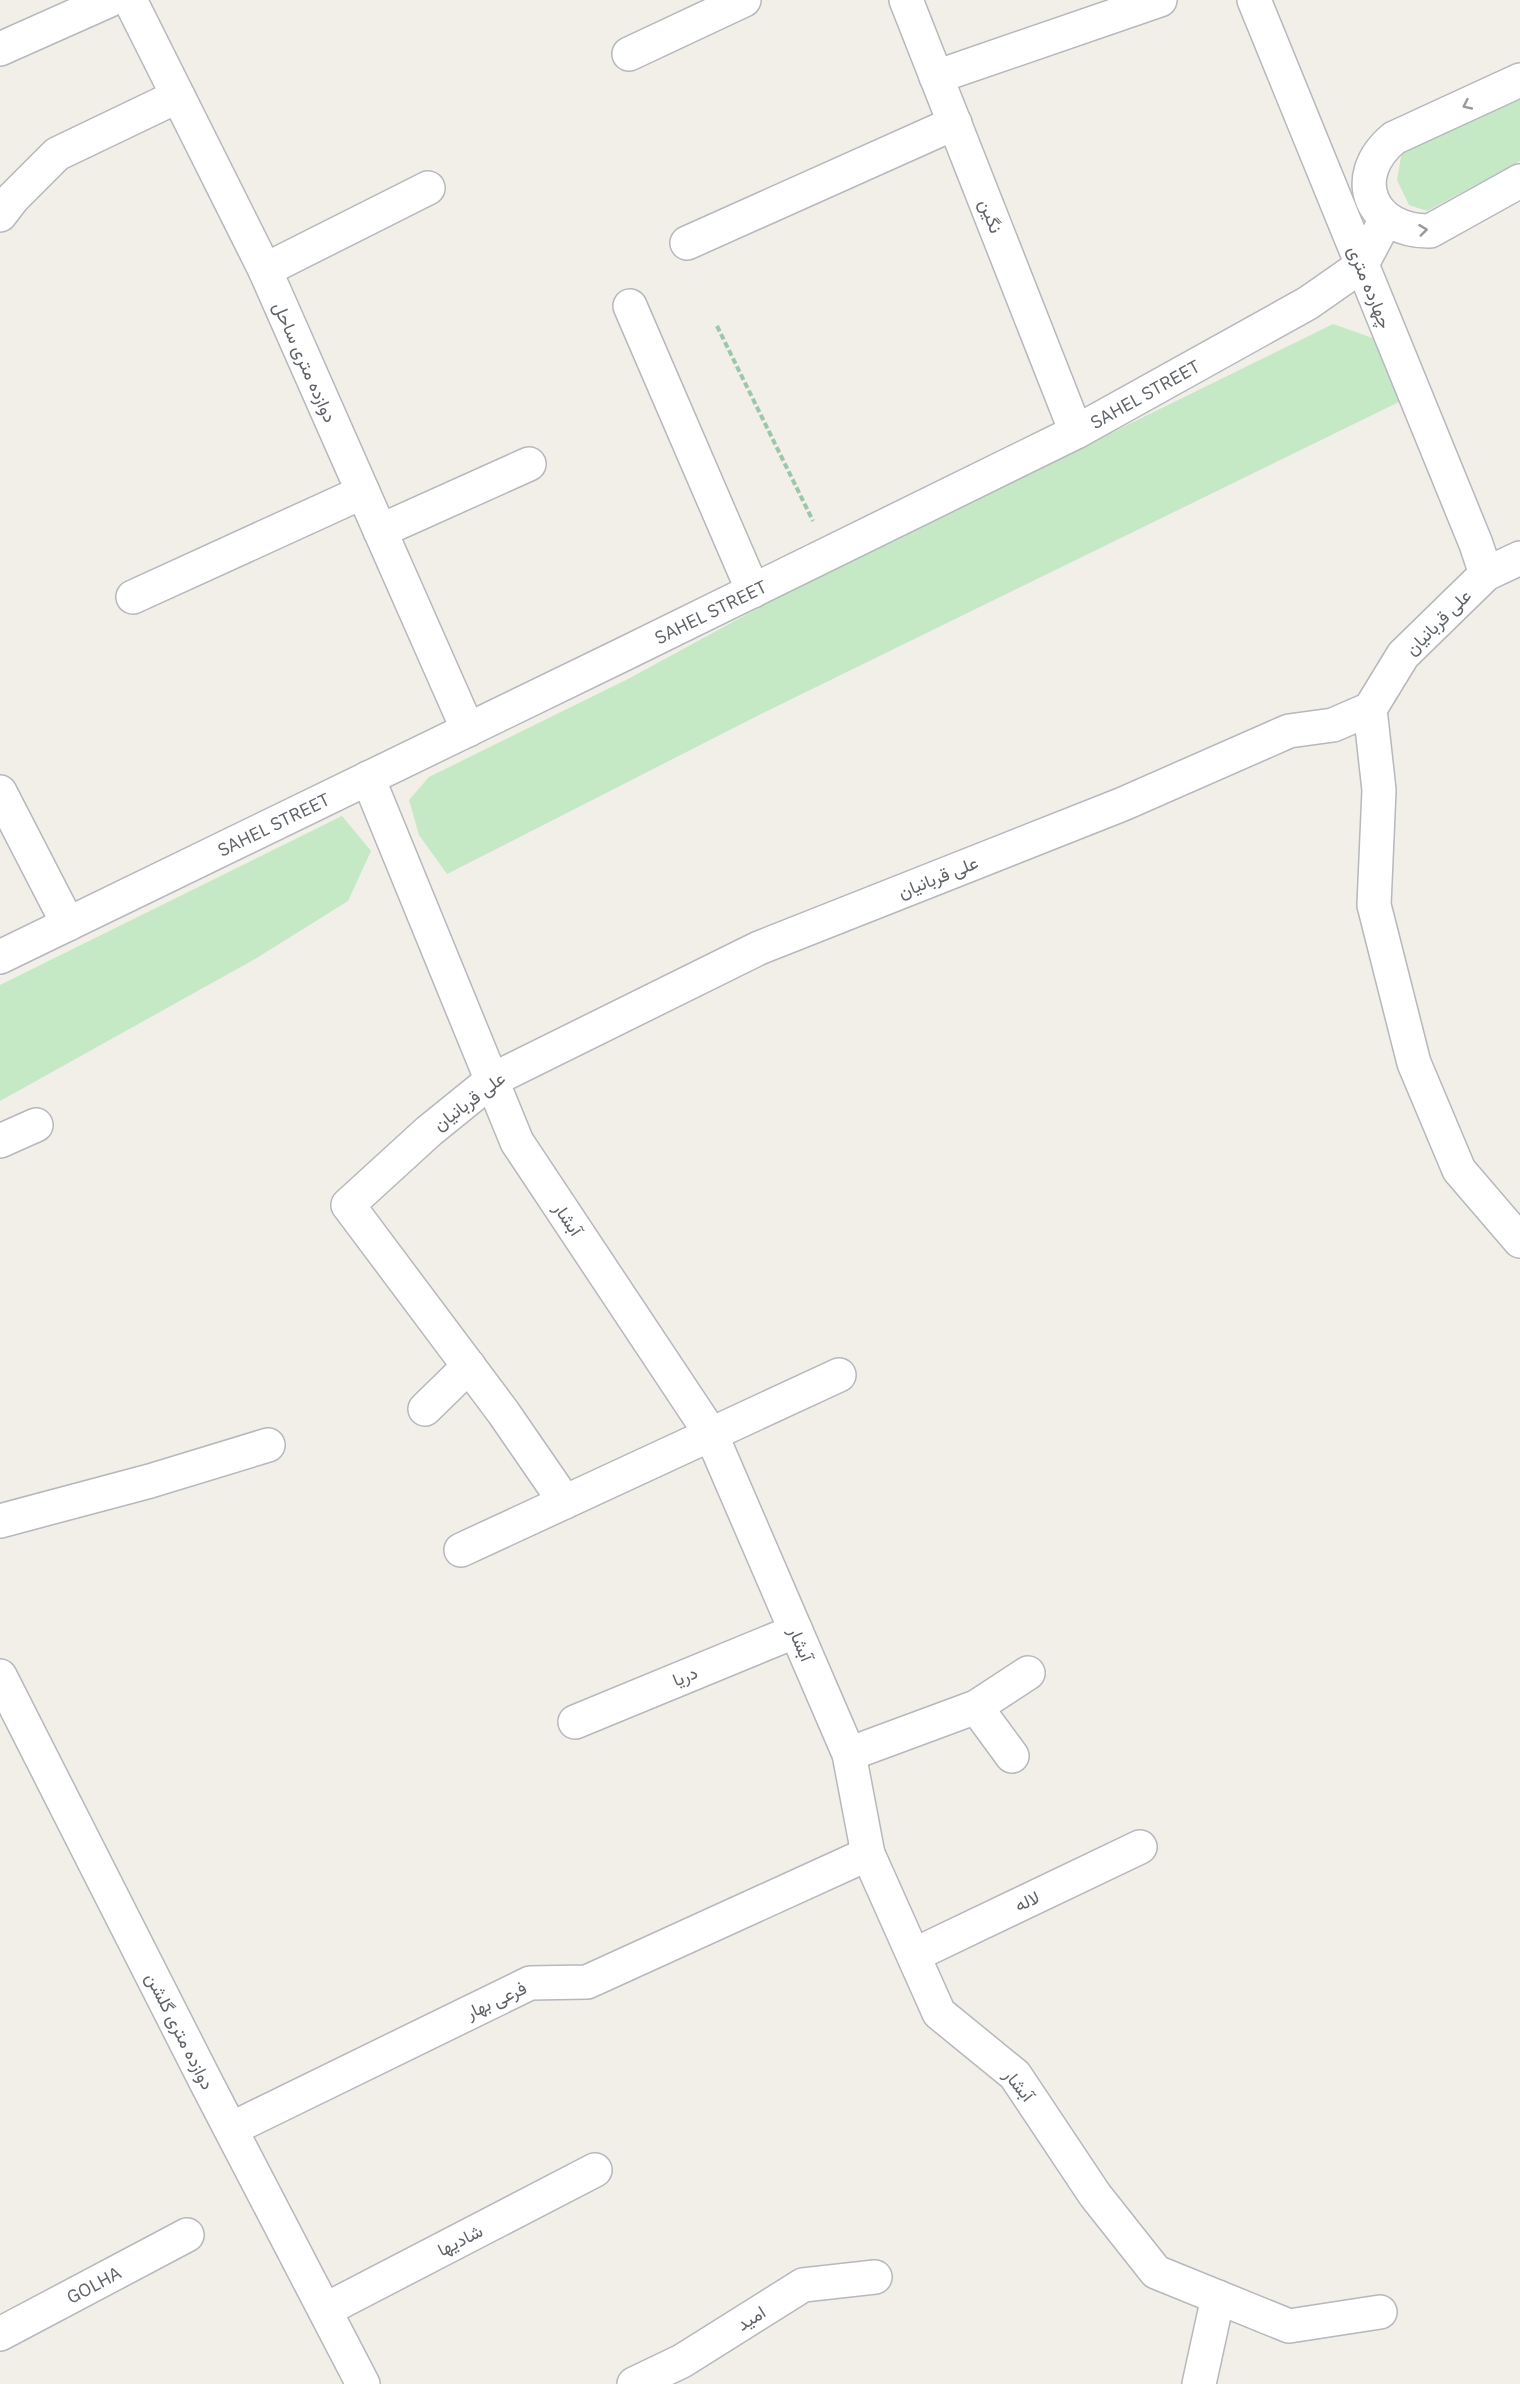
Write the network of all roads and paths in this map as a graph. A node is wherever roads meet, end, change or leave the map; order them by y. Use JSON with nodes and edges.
{"nodes":[{"id":1,"x":110,"y":0,"type":"edge"},
{"id":2,"x":130,"y":0,"type":"edge"},
{"id":3,"x":744,"y":0,"type":"edge"},
{"id":4,"x":906,"y":0,"type":"edge"},
{"id":5,"x":1160,"y":0,"type":"edge"},
{"id":6,"x":1254,"y":0,"type":"edge"},
{"id":7,"x":0,"y":49,"type":"edge"},
{"id":8,"x":629,"y":54,"type":"dead end"},
{"id":9,"x":936,"y":77,"type":"junction"},
{"id":10,"x":1520,"y":80,"type":"edge"},
{"id":11,"x":178,"y":96,"type":"junction"},
{"id":12,"x":954,"y":123,"type":"junction"},
{"id":13,"x":1520,"y":181,"type":"edge"},
{"id":14,"x":428,"y":188,"type":"dead end"},
{"id":15,"x":0,"y":215,"type":"edge"},
{"id":16,"x":1386,"y":219,"type":"junction"},
{"id":17,"x":687,"y":243,"type":"dead end"},
{"id":18,"x":1361,"y":266,"type":"junction"},
{"id":19,"x":265,"y":270,"type":"junction"},
{"id":20,"x":630,"y":306,"type":"dead end"},
{"id":21,"x":717,"y":326,"type":"dead end"},
{"id":22,"x":1076,"y":432,"type":"junction"},
{"id":23,"x":529,"y":465,"type":"dead end"},
{"id":24,"x":363,"y":492,"type":"junction"},
{"id":25,"x":380,"y":531,"type":"junction"},
{"id":26,"x":829,"y":554,"type":"junction"},
{"id":27,"x":1520,"y":558,"type":"edge"},
{"id":28,"x":1486,"y":574,"type":"junction"},
{"id":29,"x":753,"y":591,"type":"junction"},
{"id":30,"x":133,"y":597,"type":"dead end"},
{"id":31,"x":1370,"y":709,"type":"junction"},
{"id":32,"x":468,"y":730,"type":"junction"},
{"id":33,"x":368,"y":778,"type":"junction"},
{"id":34,"x":0,"y":792,"type":"edge"},
{"id":35,"x":68,"y":924,"type":"junction"},
{"id":36,"x":0,"y":957,"type":"edge"},
{"id":37,"x":492,"y":1080,"type":"junction"},
{"id":38,"x":36,"y":1125,"type":"dead end"},
{"id":39,"x":0,"y":1141,"type":"edge"},
{"id":40,"x":1520,"y":1241,"type":"edge"},
{"id":41,"x":469,"y":1366,"type":"junction"},
{"id":42,"x":839,"y":1375,"type":"dead end"},
{"id":43,"x":425,"y":1409,"type":"dead end"},
{"id":44,"x":711,"y":1434,"type":"junction"},
{"id":45,"x":268,"y":1445,"type":"dead end"},
{"id":46,"x":565,"y":1502,"type":"junction"},
{"id":47,"x":0,"y":1521,"type":"edge"},
{"id":48,"x":462,"y":1550,"type":"dead end"},
{"id":49,"x":796,"y":1631,"type":"junction"},
{"id":50,"x":1028,"y":1672,"type":"dead end"},
{"id":51,"x":0,"y":1676,"type":"edge"},
{"id":52,"x":976,"y":1707,"type":"junction"},
{"id":53,"x":575,"y":1722,"type":"dead end"},
{"id":54,"x":849,"y":1754,"type":"junction"},
{"id":55,"x":1012,"y":1756,"type":"dead end"},
{"id":56,"x":1140,"y":1847,"type":"dead end"},
{"id":57,"x":868,"y":1854,"type":"junction"},
{"id":58,"x":914,"y":1955,"type":"junction"},
{"id":59,"x":231,"y":2129,"type":"junction"},
{"id":60,"x":595,"y":2170,"type":"dead end"},
{"id":61,"x":187,"y":2235,"type":"dead end"},
{"id":62,"x":874,"y":2277,"type":"dead end"},
{"id":63,"x":1218,"y":2297,"type":"junction"},
{"id":64,"x":325,"y":2310,"type":"junction"},
{"id":65,"x":1380,"y":2312,"type":"dead end"},
{"id":66,"x":0,"y":2334,"type":"edge"},
{"id":67,"x":363,"y":2384,"type":"edge"},
{"id":68,"x":634,"y":2384,"type":"edge"},
{"id":69,"x":1199,"y":2384,"type":"edge"}],
"edges":[{"from":1,"to":7,"type":"street"},
{"from":2,"to":11,"type":"street","name":"دوازده متری ساحل"},
{"from":3,"to":8,"type":"street"},
{"from":4,"to":9,"type":"street","name":"نگین"},
{"from":5,"to":9,"type":"street"},
{"from":6,"to":18,"type":"street","name":"چهارده متری"},
{"from":9,"to":12,"type":"street","name":"نگین"},
{"from":10,"to":16,"type":"street","one_way":true},
{"from":11,"to":15,"type":"street"},
{"from":11,"to":19,"type":"street","name":"دوازده متری ساحل"},
{"from":12,"to":17,"type":"street"},
{"from":12,"to":22,"type":"street","name":"نگین"},
{"from":16,"to":13,"type":"street","one_way":true},
{"from":14,"to":19,"type":"street"},
{"from":16,"to":18,"type":"street","name":"SAHEL STREET"},
{"from":18,"to":22,"type":"street","name":"SAHEL STREET"},
{"from":18,"to":28,"type":"street","name":"چهارده متری"},
{"from":19,"to":24,"type":"street","name":"دوازده متری ساحل"},
{"from":20,"to":29,"type":"street"},
{"from":21,"to":26,"type":"path"},
{"from":22,"to":26,"type":"street","name":"SAHEL STREET"},
{"from":23,"to":25,"type":"street"},
{"from":24,"to":25,"type":"street","name":"دوازده متری ساحل"},
{"from":24,"to":30,"type":"street"},
{"from":25,"to":32,"type":"street","name":"دوازده متری ساحل"},
{"from":26,"to":29,"type":"street","name":"SAHEL STREET"},
{"from":27,"to":28,"type":"street","name":"علی قربانیان"},
{"from":28,"to":31,"type":"street","name":"علی قربانیان"},
{"from":29,"to":32,"type":"street","name":"SAHEL STREET"},
{"from":31,"to":37,"type":"street","name":"علی قربانیان"},
{"from":31,"to":40,"type":"street"},
{"from":32,"to":33,"type":"street","name":"SAHEL STREET"},
{"from":33,"to":35,"type":"street","name":"SAHEL STREET"},
{"from":33,"to":37,"type":"street","name":"آبشار"},
{"from":34,"to":35,"type":"street"},
{"from":35,"to":36,"type":"street","name":"SAHEL STREET"},
{"from":37,"to":41,"type":"street","name":"علی قربانیان"},
{"from":37,"to":44,"type":"street","name":"آبشار"},
{"from":38,"to":39,"type":"street"},
{"from":41,"to":43,"type":"street"},
{"from":41,"to":46,"type":"street"},
{"from":42,"to":44,"type":"street"},
{"from":44,"to":46,"type":"street"},
{"from":44,"to":49,"type":"street","name":"آبشار"},
{"from":45,"to":47,"type":"street"},
{"from":46,"to":48,"type":"street"},
{"from":49,"to":53,"type":"street","name":"دریا"},
{"from":49,"to":54,"type":"street","name":"آبشار"},
{"from":50,"to":52,"type":"street"},
{"from":51,"to":59,"type":"street","name":"دوازده متری گلشن"},
{"from":52,"to":54,"type":"street"},
{"from":52,"to":55,"type":"street"},
{"from":54,"to":57,"type":"street","name":"آبشار"},
{"from":56,"to":58,"type":"street","name":"لاله"},
{"from":57,"to":58,"type":"street","name":"آبشار"},
{"from":57,"to":59,"type":"street","name":"فرعی بهار"},
{"from":58,"to":63,"type":"street","name":"آبشار"},
{"from":59,"to":64,"type":"street","name":"دوازده متری گلشن"},
{"from":60,"to":64,"type":"street","name":"شادیها"},
{"from":61,"to":66,"type":"street","name":"GOLHA"},
{"from":62,"to":68,"type":"street","name":"امید"},
{"from":63,"to":65,"type":"street","name":"آبشار"},
{"from":63,"to":69,"type":"street"},
{"from":64,"to":67,"type":"street","name":"دوازده متری گلشن"}]}
